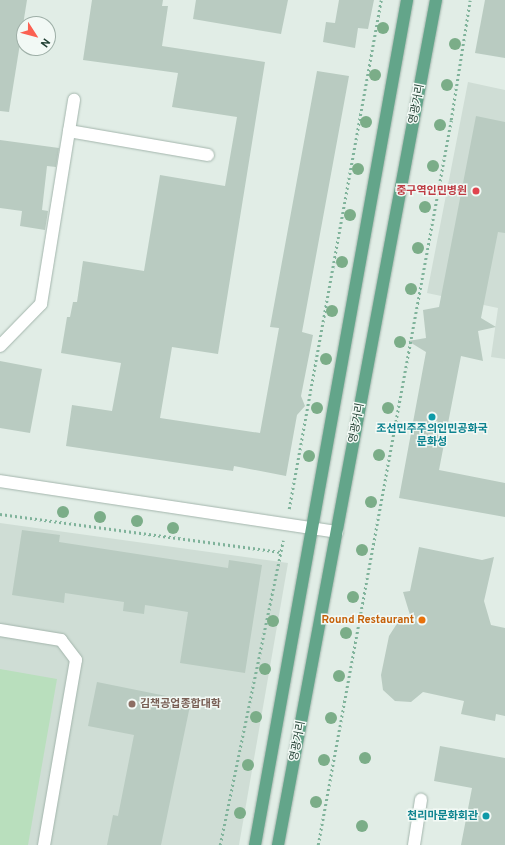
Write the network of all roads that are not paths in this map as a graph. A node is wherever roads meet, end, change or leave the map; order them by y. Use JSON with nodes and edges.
{"nodes":[{"id":1,"x":407,"y":0,"type":"edge"},
{"id":2,"x":436,"y":0,"type":"edge"},
{"id":3,"x":74,"y":100,"type":"dead end"},
{"id":4,"x":69,"y":131,"type":"junction"},
{"id":5,"x":208,"y":155,"type":"dead end"},
{"id":6,"x":0,"y":346,"type":"edge"},
{"id":7,"x":0,"y":481,"type":"edge"},
{"id":8,"x":314,"y":528,"type":"junction"},
{"id":9,"x":337,"y":532,"type":"junction"},
{"id":10,"x":0,"y":630,"type":"edge"},
{"id":11,"x":421,"y":800,"type":"dead end"},
{"id":12,"x":44,"y":845,"type":"edge"},
{"id":13,"x":255,"y":845,"type":"edge"},
{"id":14,"x":278,"y":845,"type":"edge"},
{"id":15,"x":414,"y":845,"type":"edge"}],
"edges":[{"from":1,"to":8,"type":"main road","name":"영광거리"},
{"from":2,"to":9,"type":"main road","name":"영광거리"},
{"from":3,"to":4,"type":"street"},
{"from":4,"to":5,"type":"street"},
{"from":4,"to":6,"type":"street"},
{"from":7,"to":8,"type":"street"},
{"from":8,"to":9,"type":"street"},
{"from":8,"to":13,"type":"main road","name":"영광거리"},
{"from":9,"to":14,"type":"main road","name":"영광거리"},
{"from":10,"to":12,"type":"street"},
{"from":11,"to":15,"type":"street"}]}
